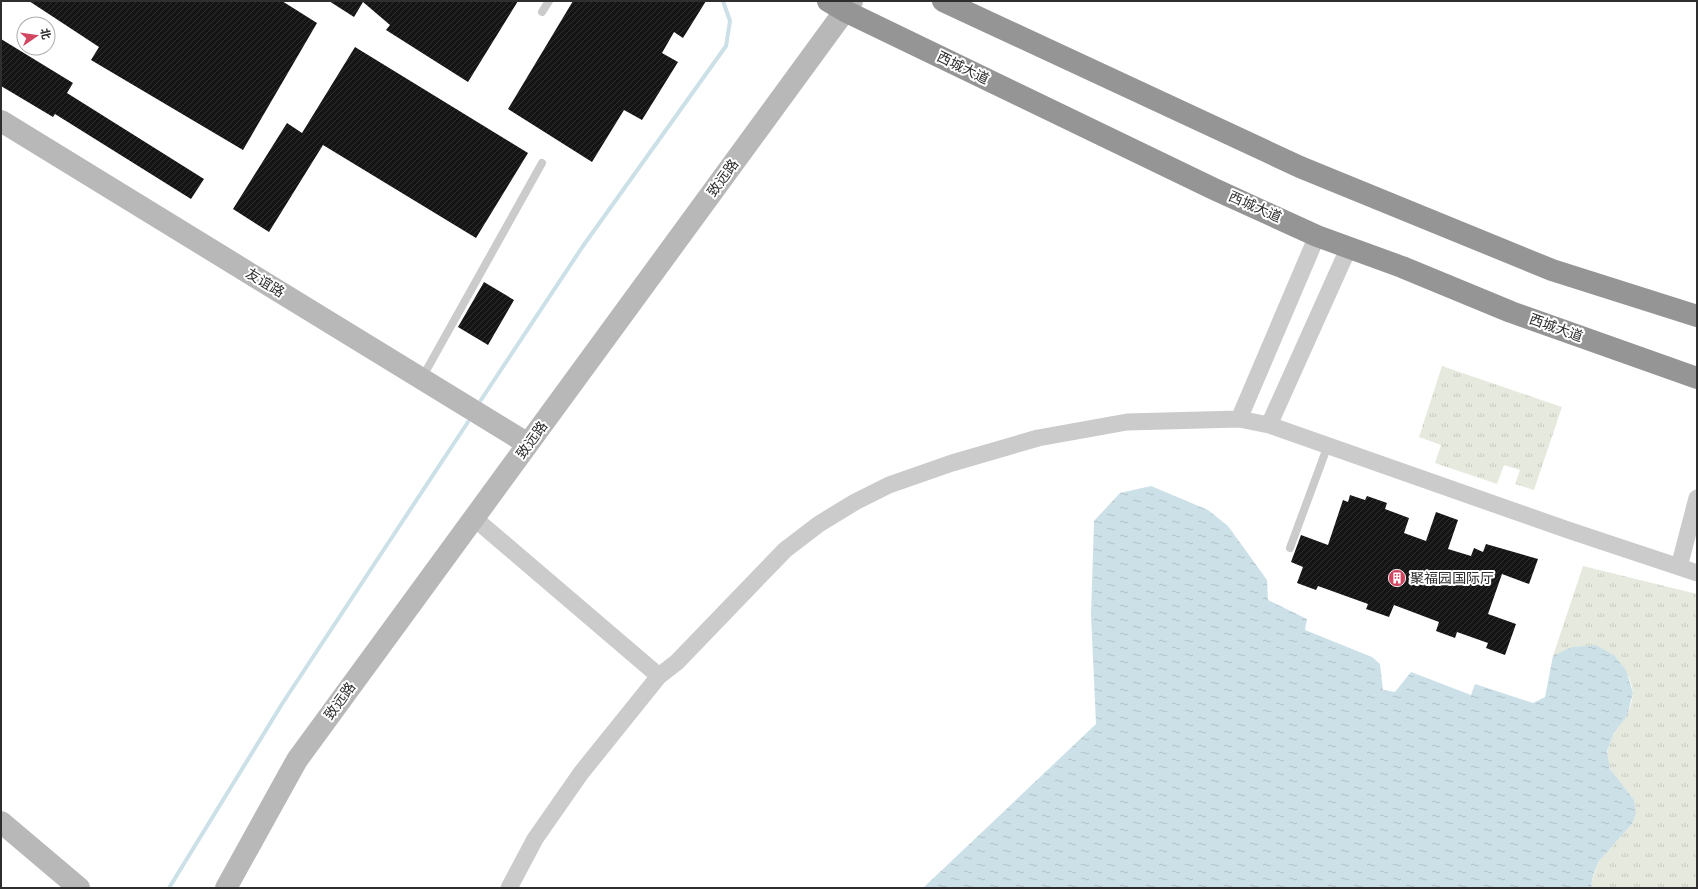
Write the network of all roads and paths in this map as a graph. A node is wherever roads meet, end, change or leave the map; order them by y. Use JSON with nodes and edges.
{"nodes":[{"id":1,"x":549,"y":1,"type":"edge"},
{"id":2,"x":943,"y":1,"type":"edge"},
{"id":3,"x":842,"y":4,"type":"edge"},
{"id":4,"x":542,"y":12,"type":"dead end"},
{"id":5,"x":1,"y":121,"type":"edge"},
{"id":6,"x":542,"y":163,"type":"dead end"},
{"id":7,"x":1317,"y":236,"type":"junction"},
{"id":8,"x":1349,"y":247,"type":"junction"},
{"id":9,"x":1697,"y":316,"type":"edge"},
{"id":10,"x":421,"y":378,"type":"junction"},
{"id":11,"x":1697,"y":378,"type":"edge"},
{"id":12,"x":1239,"y":419,"type":"junction"},
{"id":13,"x":1269,"y":425,"type":"junction"},
{"id":14,"x":528,"y":444,"type":"junction"},
{"id":15,"x":1328,"y":445,"type":"junction"},
{"id":16,"x":1697,"y":498,"type":"edge"},
{"id":17,"x":474,"y":518,"type":"junction"},
{"id":18,"x":1290,"y":548,"type":"dead end"},
{"id":19,"x":1679,"y":566,"type":"junction"},
{"id":20,"x":1697,"y":573,"type":"edge"},
{"id":21,"x":659,"y":676,"type":"junction"},
{"id":22,"x":1,"y":822,"type":"edge"},
{"id":23,"x":79,"y":888,"type":"edge"},
{"id":24,"x":226,"y":888,"type":"edge"},
{"id":25,"x":508,"y":888,"type":"edge"}],
"edges":[{"from":1,"to":4,"type":"lane"},
{"from":2,"to":9,"type":"highway"},
{"from":3,"to":7,"type":"highway","name":"西城大道"},
{"from":3,"to":14,"type":"main road","name":"致远路"},
{"from":5,"to":10,"type":"main road","name":"友谊路"},
{"from":6,"to":10,"type":"lane"},
{"from":7,"to":8,"type":"highway","name":"西城大道"},
{"from":7,"to":12,"type":"street"},
{"from":8,"to":11,"type":"highway","name":"西城大道"},
{"from":8,"to":13,"type":"street"},
{"from":10,"to":14,"type":"main road","name":"友谊路"},
{"from":12,"to":13,"type":"street"},
{"from":12,"to":21,"type":"street"},
{"from":13,"to":15,"type":"street"},
{"from":14,"to":17,"type":"main road","name":"致远路"},
{"from":15,"to":18,"type":"lane"},
{"from":15,"to":19,"type":"street"},
{"from":16,"to":19,"type":"street"},
{"from":17,"to":21,"type":"street"},
{"from":17,"to":24,"type":"main road","name":"致远路"},
{"from":19,"to":20,"type":"street"},
{"from":21,"to":25,"type":"street"},
{"from":22,"to":23,"type":"main road"}]}
